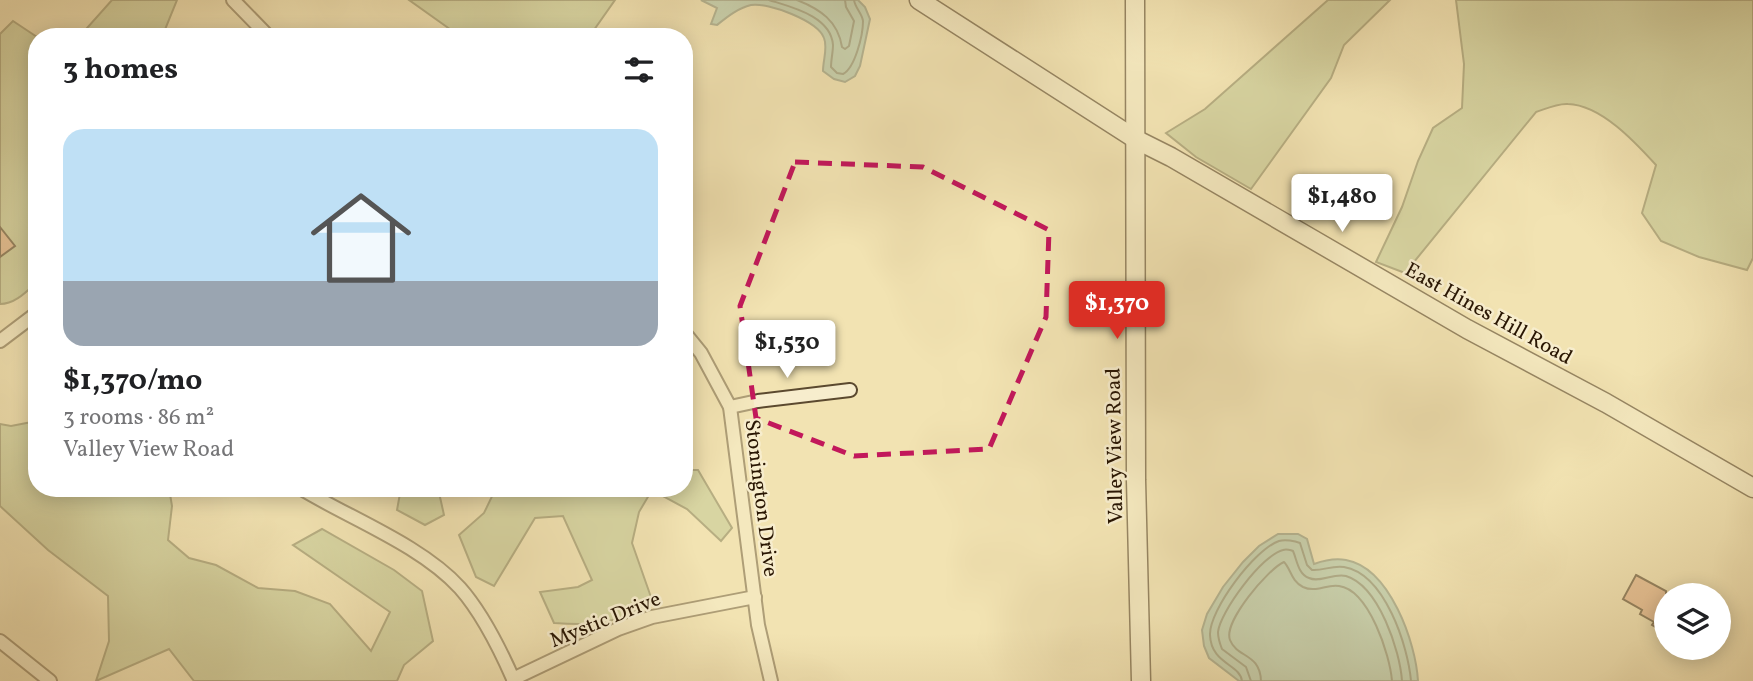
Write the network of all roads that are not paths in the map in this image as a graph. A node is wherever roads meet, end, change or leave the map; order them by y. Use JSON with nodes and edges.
{"nodes":[{"id":1,"x":233,"y":0,"type":"edge"},
{"id":2,"x":919,"y":0,"type":"edge"},
{"id":3,"x":1135,"y":0,"type":"edge"},
{"id":4,"x":260,"y":28,"type":"edge"},
{"id":5,"x":1137,"y":139,"type":"junction"},
{"id":6,"x":28,"y":320,"type":"edge"},
{"id":7,"x":0,"y":341,"type":"edge"},
{"id":8,"x":693,"y":343,"type":"edge"},
{"id":9,"x":850,"y":390,"type":"dead end"},
{"id":10,"x":730,"y":407,"type":"junction"},
{"id":11,"x":1753,"y":488,"type":"edge"},
{"id":12,"x":316,"y":497,"type":"edge"},
{"id":13,"x":755,"y":597,"type":"junction"},
{"id":14,"x":0,"y":641,"type":"edge"},
{"id":15,"x":513,"y":680,"type":"edge"},
{"id":16,"x":50,"y":681,"type":"edge"},
{"id":17,"x":771,"y":681,"type":"edge"},
{"id":18,"x":1140,"y":681,"type":"edge"}],
"edges":[{"from":1,"to":4,"type":"street"},
{"from":2,"to":5,"type":"street","name":"East Hines Hill Road"},
{"from":3,"to":5,"type":"street","name":"Valley View Road"},
{"from":5,"to":11,"type":"street","name":"East Hines Hill Road"},
{"from":5,"to":18,"type":"street","name":"Valley View Road"},
{"from":6,"to":7,"type":"street"},
{"from":8,"to":10,"type":"street","name":"Stonington Drive"},
{"from":9,"to":10,"type":"street"},
{"from":10,"to":13,"type":"street","name":"Stonington Drive"},
{"from":12,"to":15,"type":"street"},
{"from":13,"to":15,"type":"street","name":"Mystic Drive"},
{"from":13,"to":17,"type":"street","name":"Stonington Drive"},
{"from":14,"to":16,"type":"street"}]}
